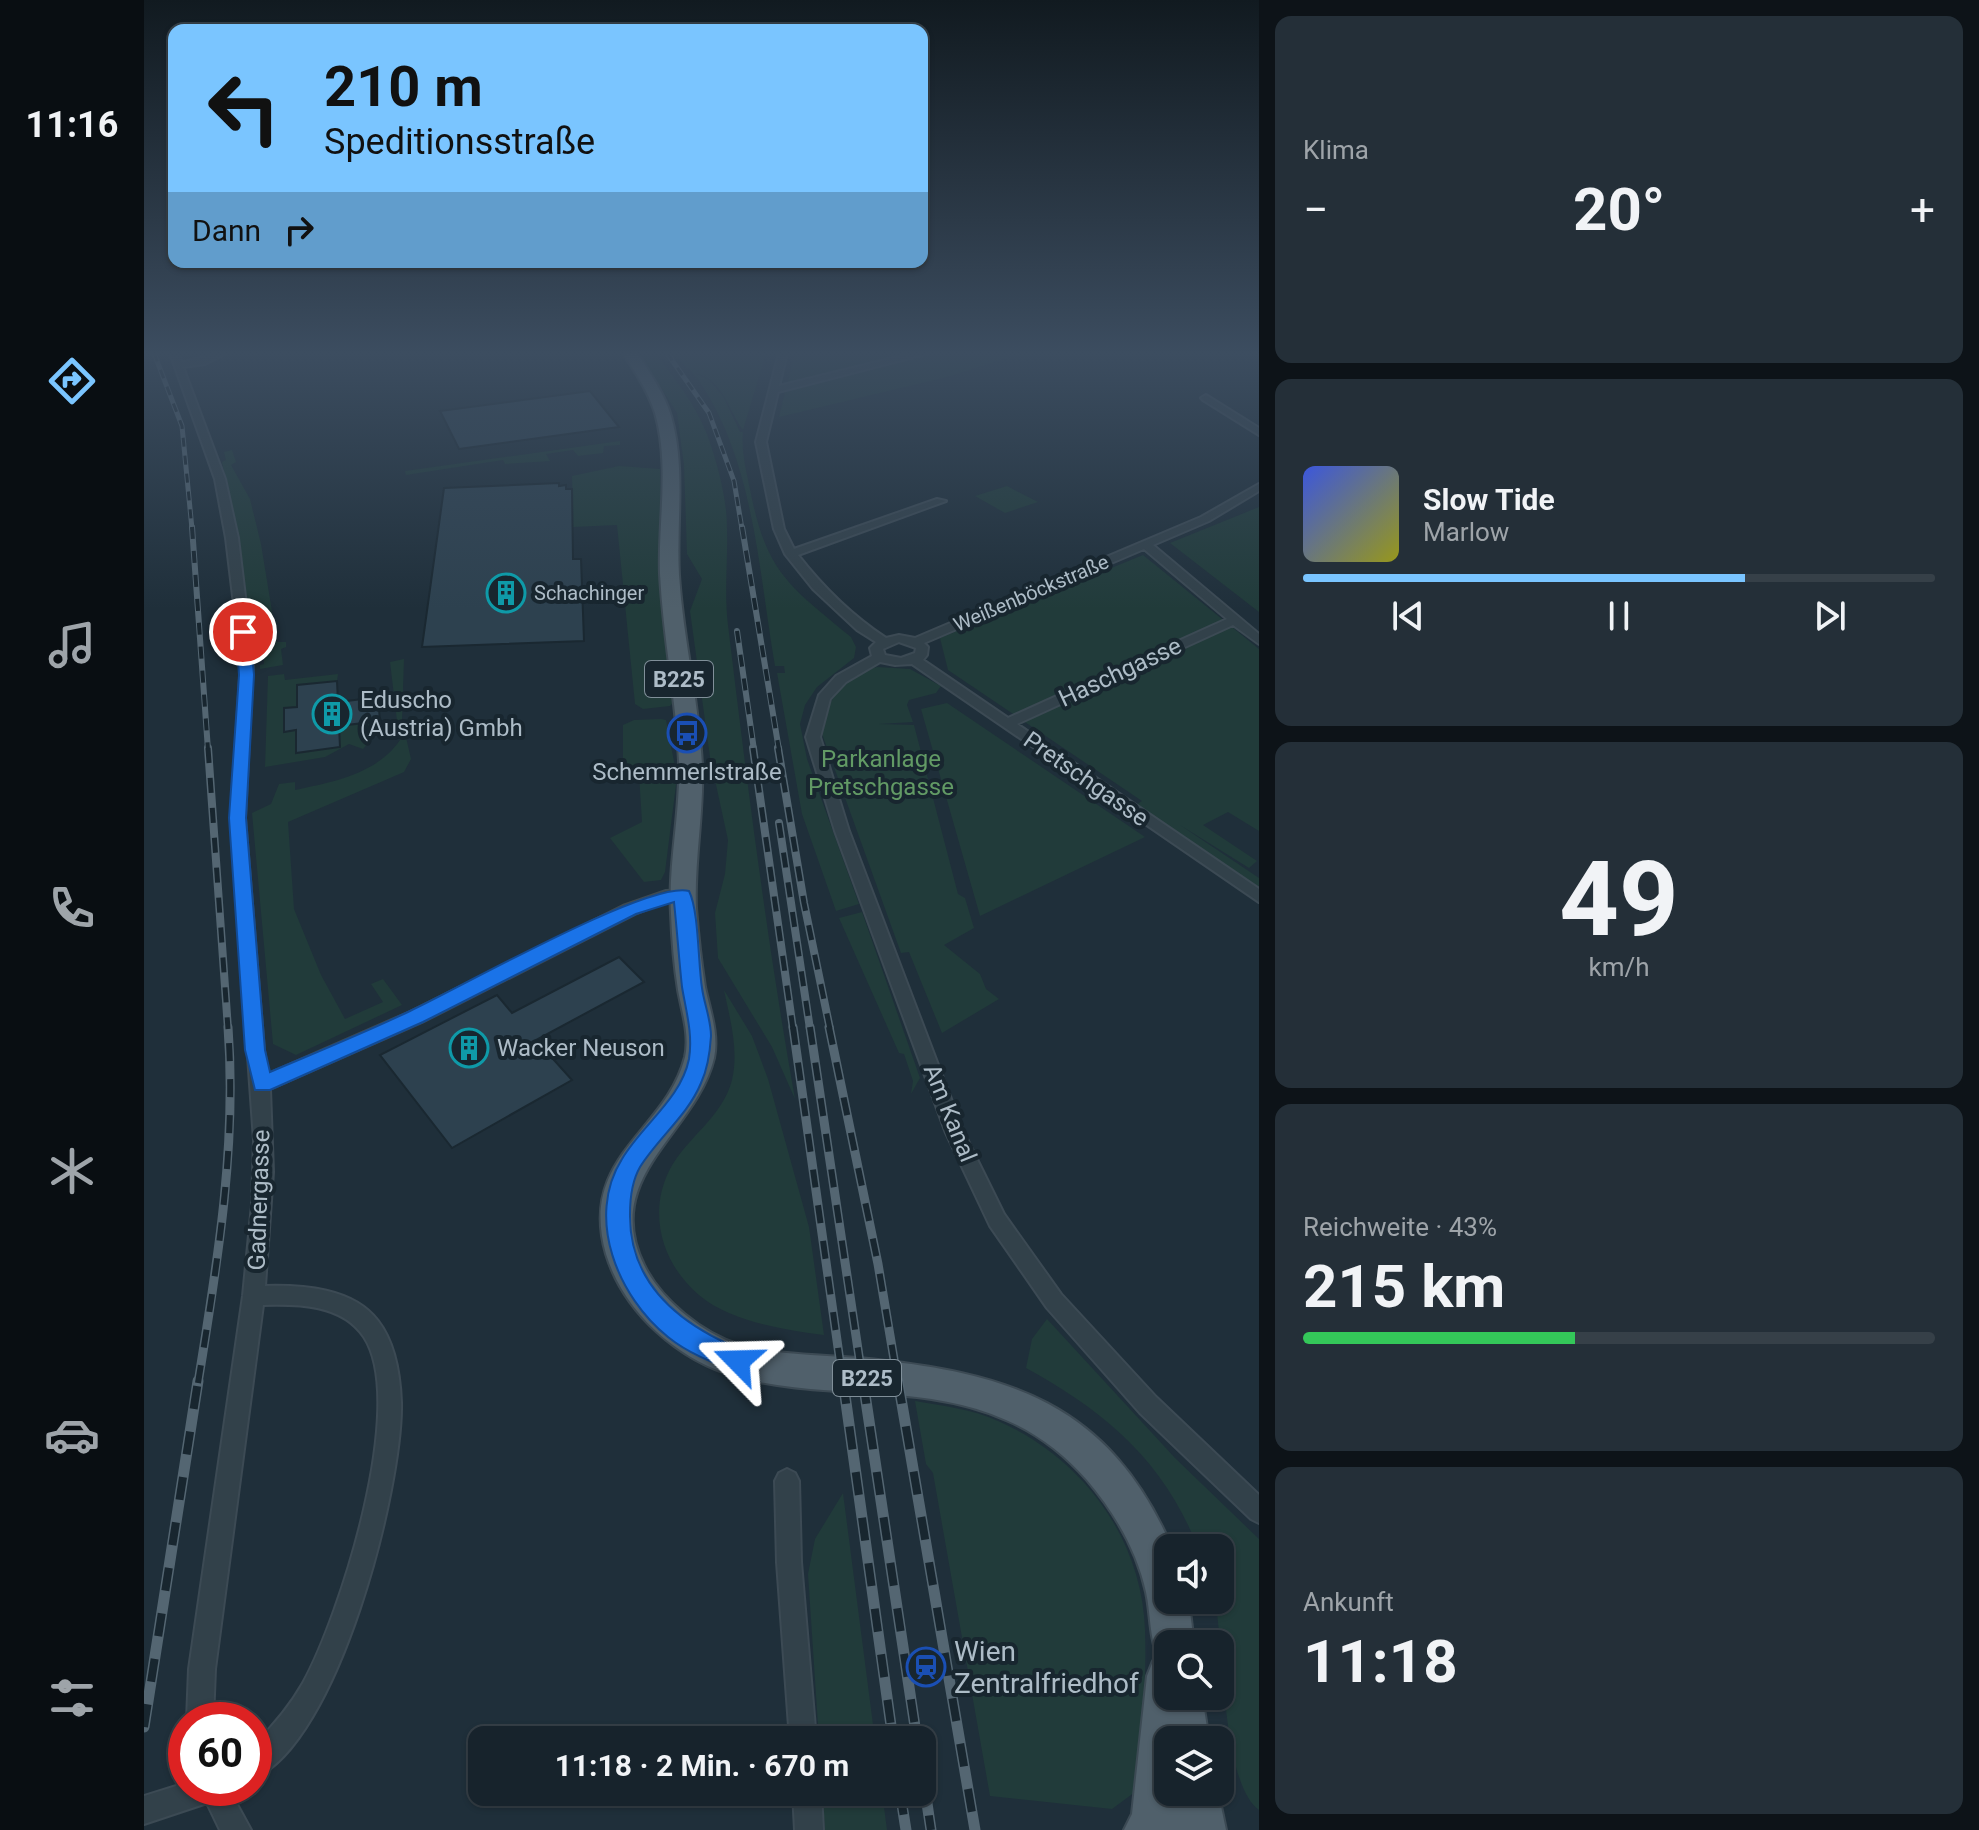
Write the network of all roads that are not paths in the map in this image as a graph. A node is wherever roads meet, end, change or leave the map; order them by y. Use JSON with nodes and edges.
{"nodes":[{"id":1,"x":205,"y":438,"type":"edge"},
{"id":2,"x":666,"y":438,"type":"edge"},
{"id":3,"x":763,"y":438,"type":"edge"},
{"id":4,"x":1259,"y":487,"type":"edge"},
{"id":5,"x":1259,"y":499,"type":"edge"},
{"id":6,"x":941,"y":501,"type":"dead end"},
{"id":7,"x":1240,"y":501,"type":"junction"},
{"id":8,"x":783,"y":538,"type":"junction"},
{"id":9,"x":826,"y":539,"type":"junction"},
{"id":10,"x":1147,"y":546,"type":"junction"},
{"id":11,"x":791,"y":554,"type":"junction"},
{"id":12,"x":1234,"y":620,"type":"junction"},
{"id":13,"x":1259,"y":640,"type":"edge"},
{"id":14,"x":884,"y":642,"type":"junction"},
{"id":15,"x":916,"y":642,"type":"junction"},
{"id":16,"x":879,"y":657,"type":"junction"},
{"id":17,"x":915,"y":660,"type":"junction"},
{"id":18,"x":1006,"y":724,"type":"junction"},
{"id":19,"x":682,"y":895,"type":"junction"},
{"id":20,"x":1259,"y":897,"type":"edge"},
{"id":21,"x":263,"y":1084,"type":"junction"},
{"id":22,"x":254,"y":1296,"type":"junction"},
{"id":23,"x":787,"y":1481,"type":"dead end"},
{"id":24,"x":1259,"y":1511,"type":"edge"},
{"id":25,"x":1170,"y":1630,"type":"edge"},
{"id":26,"x":201,"y":1702,"type":"edge"},
{"id":27,"x":1169,"y":1710,"type":"edge"},
{"id":28,"x":802,"y":1726,"type":"edge"},
{"id":29,"x":272,"y":1747,"type":"edge"},
{"id":30,"x":168,"y":1802,"type":"edge"},
{"id":31,"x":221,"y":1806,"type":"edge"},
{"id":32,"x":808,"y":1806,"type":"edge"},
{"id":33,"x":1199,"y":1806,"type":"edge"},
{"id":34,"x":144,"y":1810,"type":"edge"},
{"id":35,"x":1164,"y":1829,"type":"edge"},
{"id":36,"x":237,"y":1830,"type":"edge"},
{"id":37,"x":809,"y":1830,"type":"edge"},
{"id":38,"x":1203,"y":1830,"type":"edge"}],
"edges":[{"from":1,"to":21,"type":"street","name":"Gadnergasse"},
{"from":2,"to":19,"type":"main road","number":"B225"},
{"from":3,"to":8,"type":"street"},
{"from":4,"to":7,"type":"street"},
{"from":5,"to":7,"type":"street"},
{"from":6,"to":9,"type":"street"},
{"from":7,"to":10,"type":"street","name":"Weißenböckstraße"},
{"from":8,"to":9,"type":"street"},
{"from":8,"to":11,"type":"street"},
{"from":9,"to":11,"type":"street"},
{"from":10,"to":12,"type":"street"},
{"from":10,"to":15,"type":"street","name":"Weißenböckstraße"},
{"from":11,"to":14,"type":"street"},
{"from":12,"to":13,"type":"street"},
{"from":12,"to":18,"type":"street","name":"Haschgasse"},
{"from":14,"to":15,"type":"street"},
{"from":14,"to":16,"type":"street"},
{"from":15,"to":17,"type":"street"},
{"from":16,"to":17,"type":"street"},
{"from":16,"to":24,"type":"street","name":"Am Kanal"},
{"from":17,"to":18,"type":"street","name":"Pretschgasse"},
{"from":18,"to":20,"type":"street","name":"Pretschgasse"},
{"from":19,"to":21,"type":"street"},
{"from":19,"to":25,"type":"main road","number":"B225"},
{"from":21,"to":22,"type":"street","name":"Gadnergasse"},
{"from":22,"to":26,"type":"street","name":"Gadnergasse"},
{"from":22,"to":29,"type":"street"},
{"from":23,"to":28,"type":"street"},
{"from":27,"to":35,"type":"main road","number":"B225"},
{"from":30,"to":34,"type":"street"},
{"from":31,"to":36,"type":"street"},
{"from":32,"to":37,"type":"street"},
{"from":33,"to":38,"type":"main road"}]}
